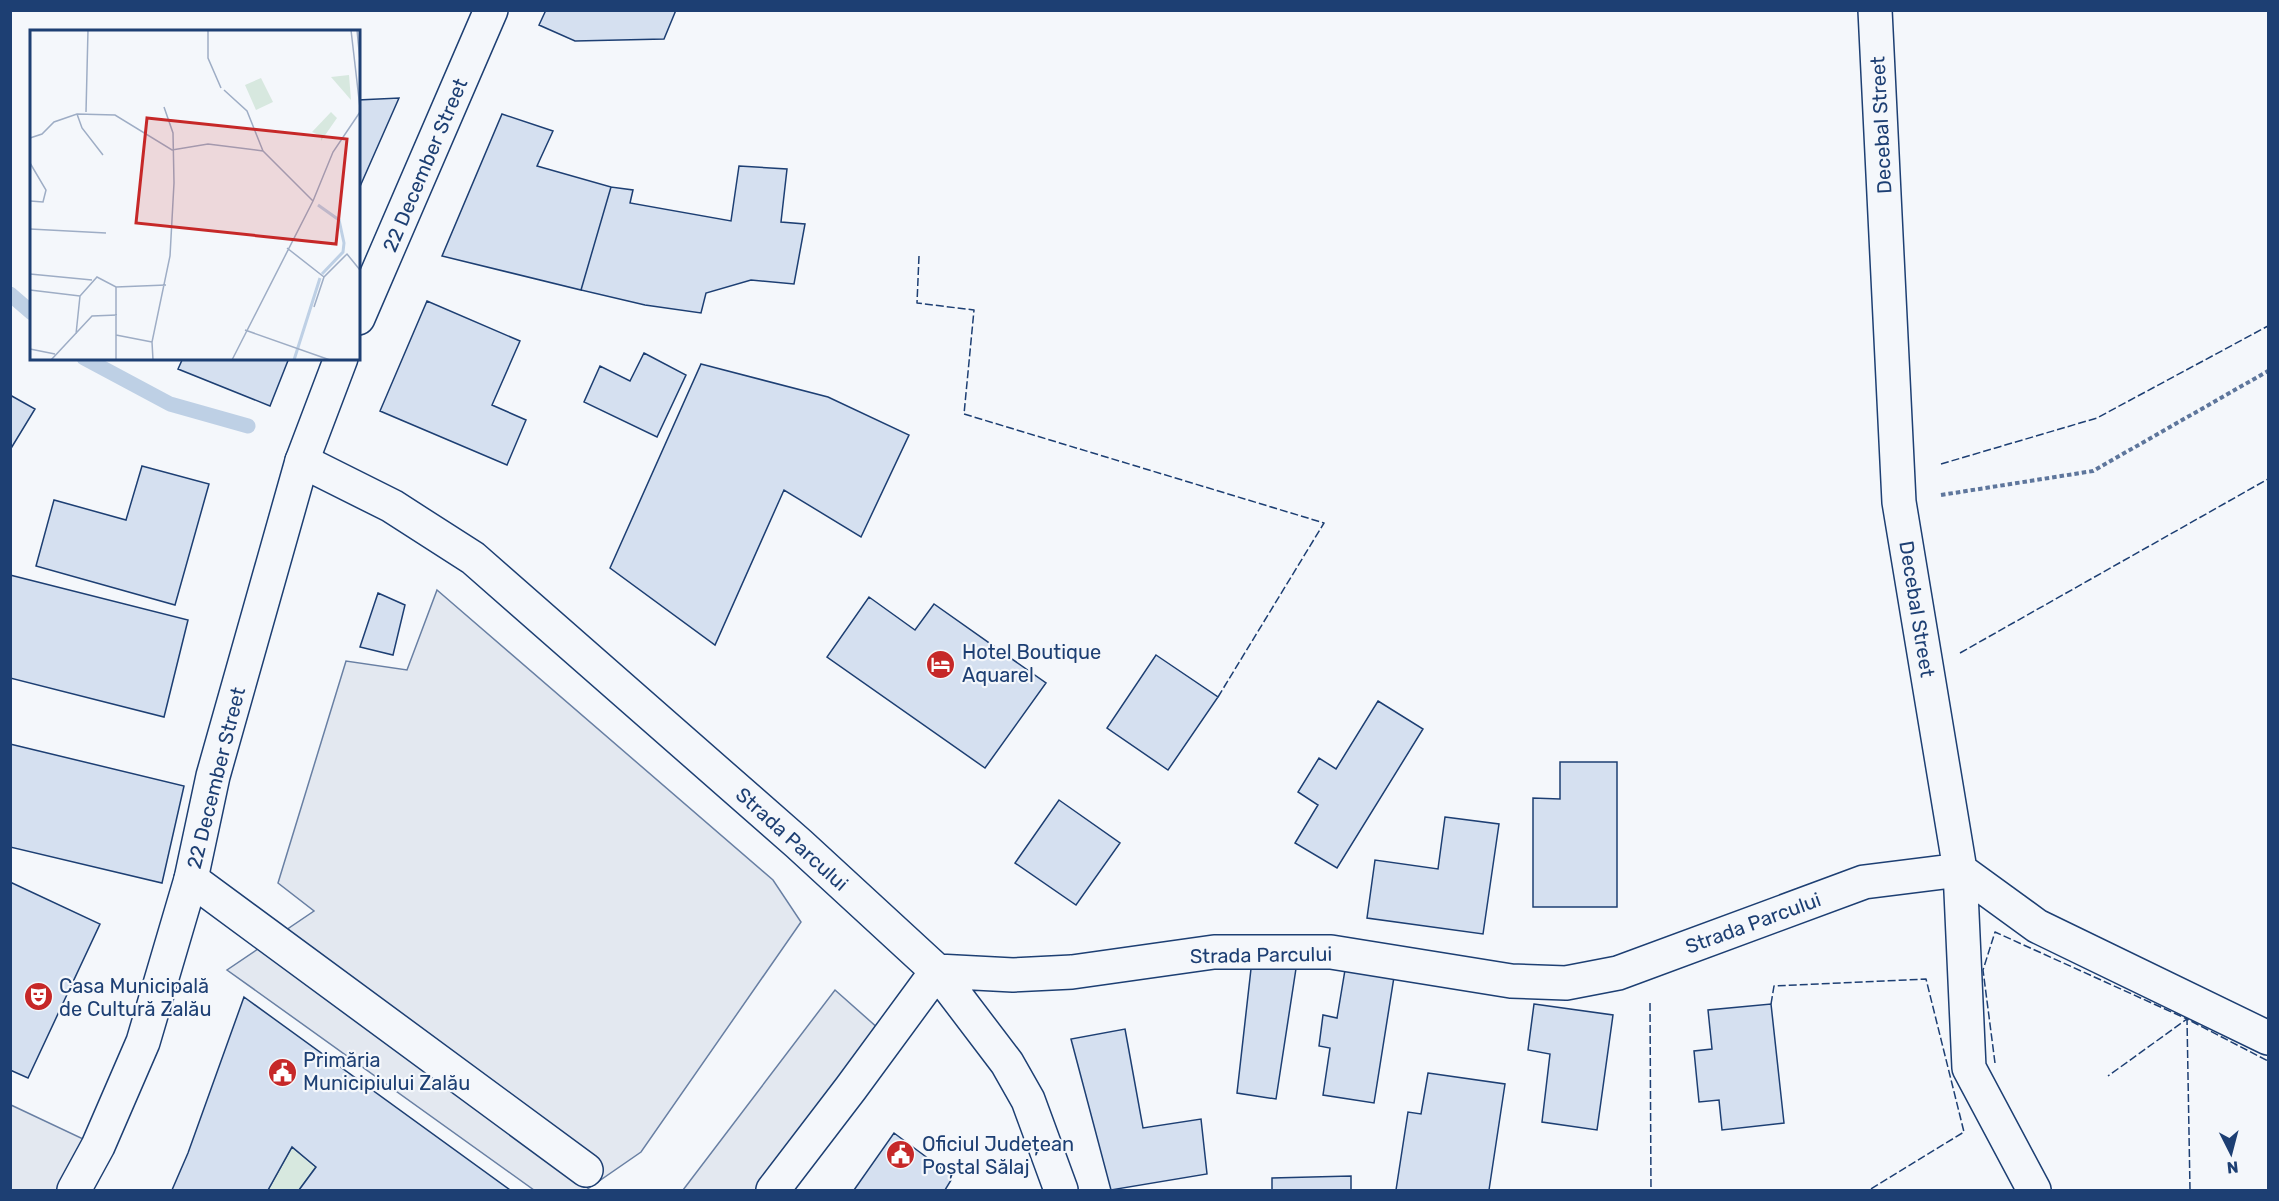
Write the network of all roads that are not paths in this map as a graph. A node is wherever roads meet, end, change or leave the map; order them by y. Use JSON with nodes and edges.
{"nodes":[{"id":1,"x":491,"y":10,"type":"edge"},
{"id":2,"x":1875,"y":10,"type":"edge"},
{"id":3,"x":360,"y":313,"type":"edge"},
{"id":4,"x":340,"y":360,"type":"edge"},
{"id":5,"x":302,"y":461,"type":"junction"},
{"id":6,"x":1960,"y":870,"type":"junction"},
{"id":7,"x":191,"y":879,"type":"junction"},
{"id":8,"x":937,"y":971,"type":"junction"},
{"id":9,"x":2268,"y":1038,"type":"edge"},
{"id":10,"x":586,"y":1170,"type":"dead end"},
{"id":11,"x":74,"y":1191,"type":"edge"},
{"id":12,"x":773,"y":1191,"type":"edge"},
{"id":13,"x":1061,"y":1191,"type":"edge"},
{"id":14,"x":2034,"y":1191,"type":"edge"}],
"edges":[{"from":1,"to":3,"type":"street","name":"22 December Street"},
{"from":2,"to":6,"type":"street","name":"Decebal Street"},
{"from":4,"to":5,"type":"street","name":"22 December Street"},
{"from":5,"to":7,"type":"street","name":"22 December Street"},
{"from":5,"to":8,"type":"street","name":"Strada Parcului"},
{"from":6,"to":8,"type":"street","name":"Strada Parcului"},
{"from":6,"to":9,"type":"street"},
{"from":6,"to":14,"type":"street","name":"Decebal Street"},
{"from":7,"to":10,"type":"street"},
{"from":7,"to":11,"type":"street","name":"22 December Street"},
{"from":8,"to":12,"type":"street"},
{"from":8,"to":13,"type":"street"}]}
